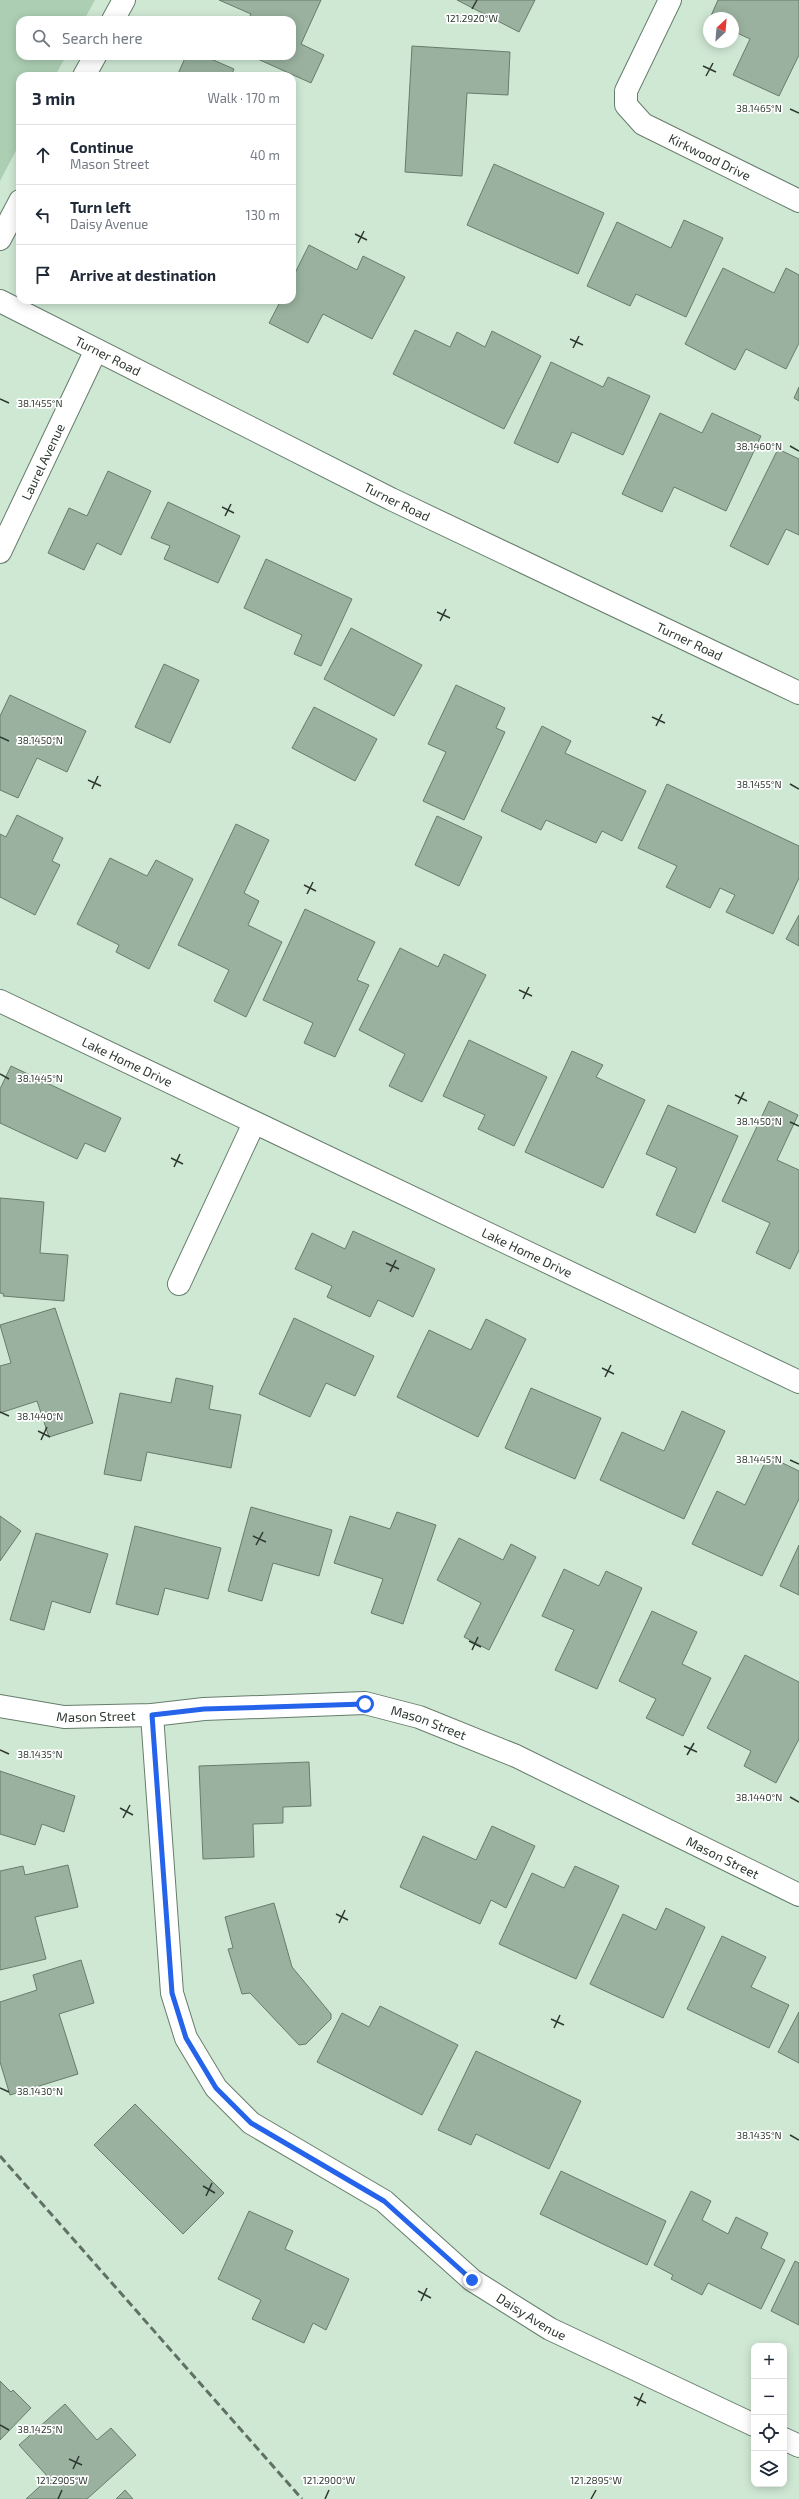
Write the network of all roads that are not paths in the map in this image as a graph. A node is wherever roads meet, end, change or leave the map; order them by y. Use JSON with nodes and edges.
{"nodes":[{"id":1,"x":124,"y":0,"type":"edge"},
{"id":2,"x":670,"y":0,"type":"edge"},
{"id":3,"x":115,"y":16,"type":"edge"},
{"id":4,"x":93,"y":60,"type":"edge"},
{"id":5,"x":86,"y":72,"type":"edge"},
{"id":6,"x":799,"y":201,"type":"edge"},
{"id":7,"x":16,"y":209,"type":"edge"},
{"id":8,"x":0,"y":240,"type":"edge"},
{"id":9,"x":0,"y":301,"type":"edge"},
{"id":10,"x":96,"y":350,"type":"junction"},
{"id":11,"x":0,"y":552,"type":"edge"},
{"id":12,"x":799,"y":693,"type":"edge"},
{"id":13,"x":0,"y":1002,"type":"edge"},
{"id":14,"x":254,"y":1123,"type":"junction"},
{"id":15,"x":179,"y":1284,"type":"dead end"},
{"id":16,"x":799,"y":1382,"type":"edge"},
{"id":17,"x":0,"y":1706,"type":"edge"},
{"id":18,"x":152,"y":1715,"type":"junction"},
{"id":19,"x":799,"y":1895,"type":"edge"},
{"id":20,"x":751,"y":2424,"type":"edge"},
{"id":21,"x":787,"y":2440,"type":"edge"},
{"id":22,"x":799,"y":2446,"type":"edge"}],
"edges":[{"from":1,"to":3,"type":"street"},
{"from":2,"to":6,"type":"street","name":"Kirkwood Drive"},
{"from":4,"to":5,"type":"street"},
{"from":7,"to":8,"type":"street"},
{"from":9,"to":10,"type":"street","name":"Turner Road"},
{"from":10,"to":11,"type":"street","name":"Laurel Avenue"},
{"from":10,"to":12,"type":"street","name":"Turner Road"},
{"from":13,"to":14,"type":"street","name":"Lake Home Drive"},
{"from":14,"to":15,"type":"street"},
{"from":14,"to":16,"type":"street","name":"Lake Home Drive"},
{"from":17,"to":18,"type":"street","name":"Mason Street"},
{"from":18,"to":19,"type":"street","name":"Mason Street"},
{"from":18,"to":20,"type":"street","name":"Daisy Avenue"},
{"from":21,"to":22,"type":"street"}]}
